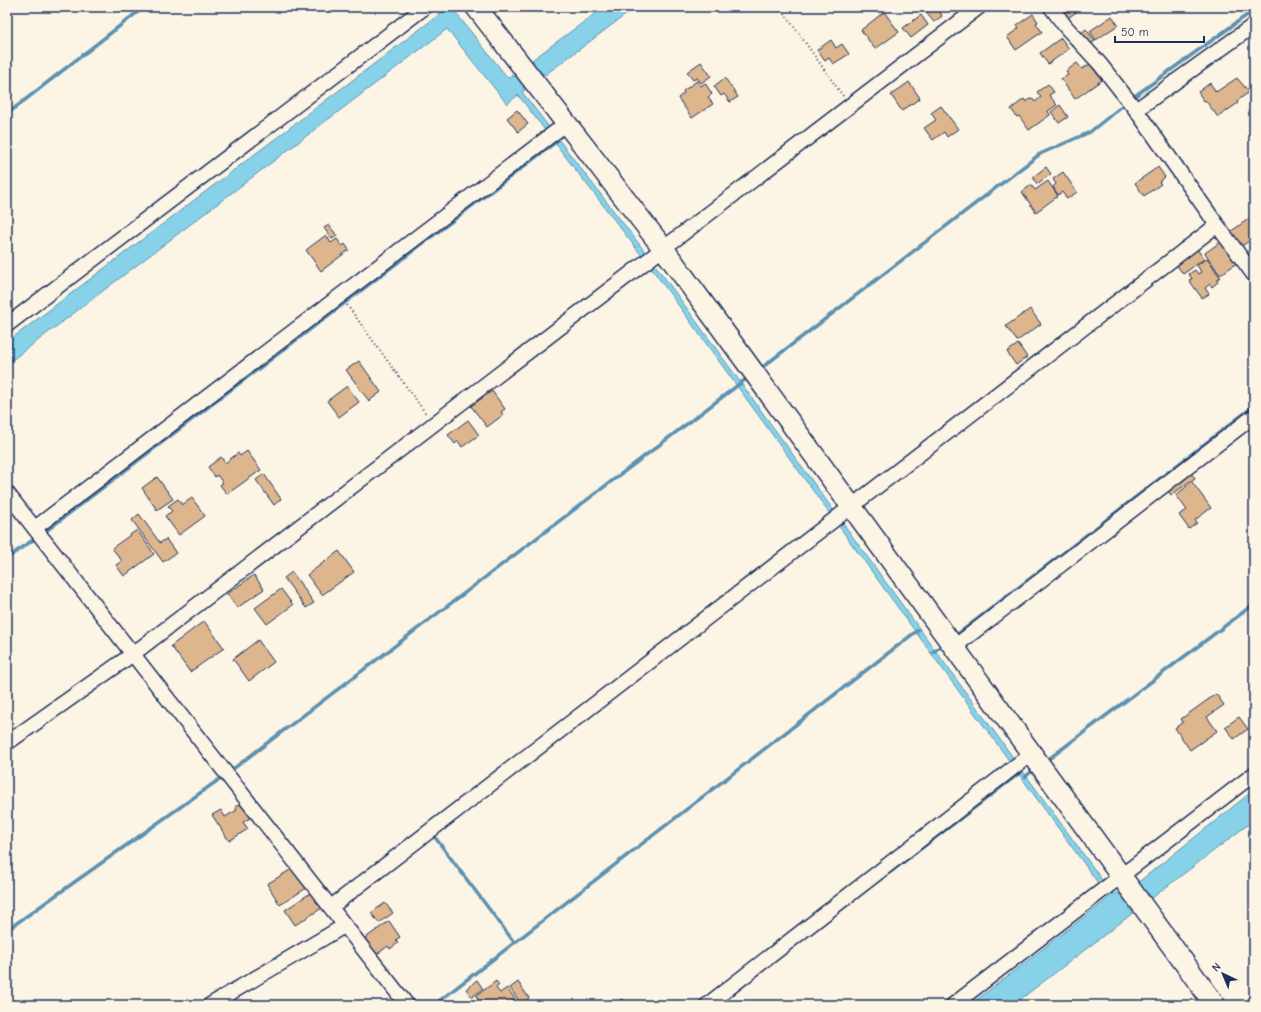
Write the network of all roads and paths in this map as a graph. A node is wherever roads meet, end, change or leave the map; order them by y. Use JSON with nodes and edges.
{"nodes":[{"id":1,"x":425,"y":7,"type":"edge"},
{"id":2,"x":476,"y":7,"type":"edge"},
{"id":3,"x":780,"y":7,"type":"edge"},
{"id":4,"x":979,"y":7,"type":"edge"},
{"id":5,"x":1051,"y":7,"type":"edge"},
{"id":6,"x":1254,"y":25,"type":"edge"},
{"id":7,"x":1131,"y":104,"type":"junction"},
{"id":8,"x":850,"y":105,"type":"junction"},
{"id":9,"x":557,"y":131,"type":"junction"},
{"id":10,"x":1217,"y":226,"type":"junction"},
{"id":11,"x":653,"y":256,"type":"junction"},
{"id":12,"x":1254,"y":275,"type":"edge"},
{"id":13,"x":348,"y":308,"type":"dead end"},
{"id":14,"x":7,"y":325,"type":"edge"},
{"id":15,"x":1254,"y":416,"type":"edge"},
{"id":16,"x":434,"y":423,"type":"junction"},
{"id":17,"x":7,"y":493,"type":"edge"},
{"id":18,"x":841,"y":514,"type":"junction"},
{"id":19,"x":35,"y":528,"type":"junction"},
{"id":20,"x":954,"y":647,"type":"junction"},
{"id":21,"x":133,"y":654,"type":"junction"},
{"id":22,"x":7,"y":743,"type":"edge"},
{"id":23,"x":1021,"y":762,"type":"junction"},
{"id":24,"x":1254,"y":774,"type":"edge"},
{"id":25,"x":1120,"y":888,"type":"junction"},
{"id":26,"x":331,"y":906,"type":"junction"},
{"id":27,"x":344,"y":926,"type":"junction"},
{"id":28,"x":210,"y":1005,"type":"edge"},
{"id":29,"x":407,"y":1005,"type":"edge"},
{"id":30,"x":707,"y":1005,"type":"edge"},
{"id":31,"x":953,"y":1005,"type":"edge"},
{"id":32,"x":1215,"y":1005,"type":"edge"}],
"edges":[{"from":1,"to":14,"type":"street"},
{"from":2,"to":9,"type":"street"},
{"from":3,"to":8,"type":"path"},
{"from":4,"to":8,"type":"street"},
{"from":5,"to":7,"type":"street"},
{"from":6,"to":7,"type":"street"},
{"from":7,"to":10,"type":"street"},
{"from":8,"to":11,"type":"street"},
{"from":9,"to":11,"type":"street"},
{"from":9,"to":19,"type":"street"},
{"from":10,"to":12,"type":"street"},
{"from":10,"to":18,"type":"street"},
{"from":11,"to":16,"type":"street"},
{"from":11,"to":18,"type":"street"},
{"from":13,"to":16,"type":"path"},
{"from":15,"to":20,"type":"street"},
{"from":16,"to":21,"type":"street"},
{"from":17,"to":19,"type":"street"},
{"from":18,"to":20,"type":"street"},
{"from":18,"to":26,"type":"street"},
{"from":19,"to":21,"type":"street"},
{"from":20,"to":23,"type":"street"},
{"from":21,"to":22,"type":"street"},
{"from":21,"to":26,"type":"street"},
{"from":23,"to":25,"type":"street"},
{"from":23,"to":30,"type":"street"},
{"from":24,"to":25,"type":"street"},
{"from":25,"to":31,"type":"street"},
{"from":25,"to":32,"type":"street"},
{"from":26,"to":27,"type":"street"},
{"from":27,"to":28,"type":"street"},
{"from":27,"to":29,"type":"street"}]}
